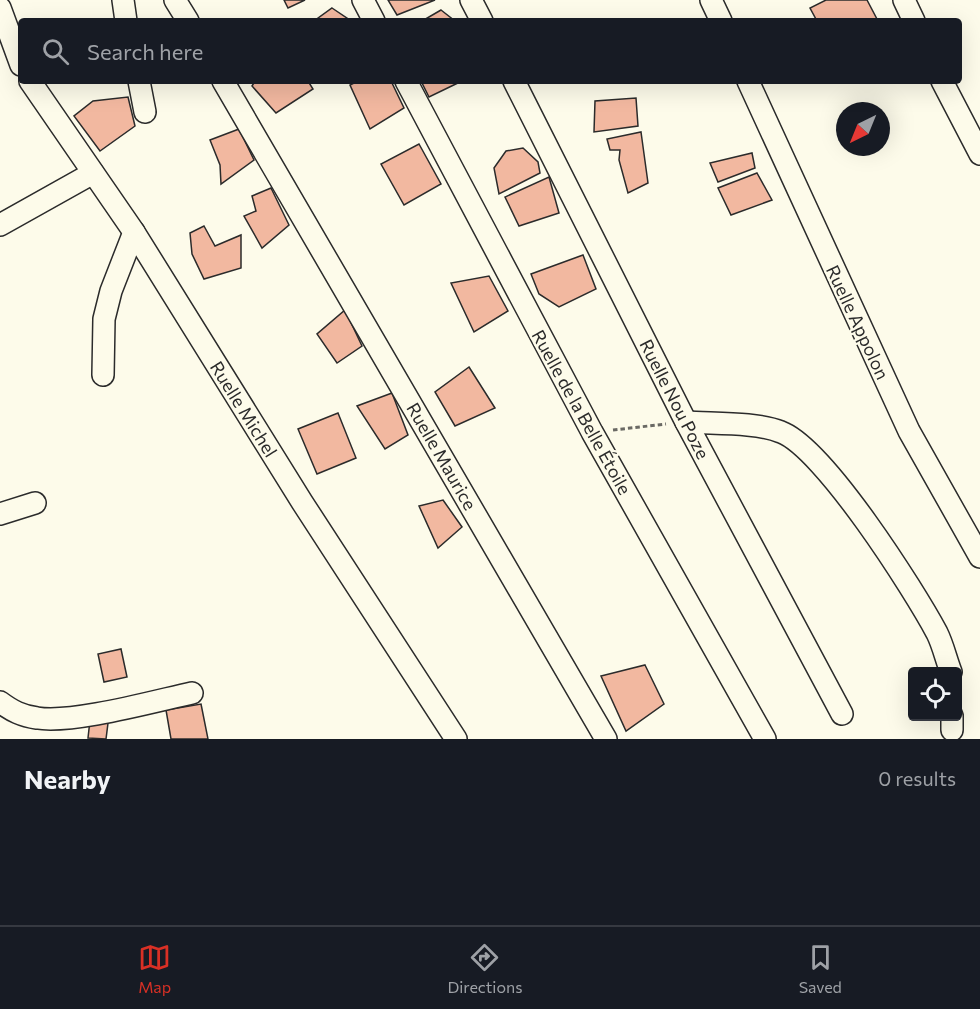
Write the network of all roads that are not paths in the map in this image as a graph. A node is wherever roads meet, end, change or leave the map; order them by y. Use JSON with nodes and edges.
{"nodes":[{"id":1,"x":123,"y":0,"type":"edge"},
{"id":2,"x":175,"y":0,"type":"edge"},
{"id":3,"x":363,"y":0,"type":"edge"},
{"id":4,"x":471,"y":0,"type":"edge"},
{"id":5,"x":711,"y":0,"type":"edge"},
{"id":6,"x":904,"y":0,"type":"edge"},
{"id":7,"x":0,"y":8,"type":"edge"},
{"id":8,"x":126,"y":18,"type":"edge"},
{"id":9,"x":186,"y":18,"type":"edge"},
{"id":10,"x":372,"y":18,"type":"edge"},
{"id":11,"x":480,"y":18,"type":"edge"},
{"id":12,"x":720,"y":18,"type":"edge"},
{"id":13,"x":913,"y":18,"type":"edge"},
{"id":14,"x":18,"y":57,"type":"edge"},
{"id":15,"x":32,"y":84,"type":"edge"},
{"id":16,"x":140,"y":84,"type":"edge"},
{"id":17,"x":225,"y":84,"type":"edge"},
{"id":18,"x":408,"y":84,"type":"edge"},
{"id":19,"x":516,"y":84,"type":"edge"},
{"id":20,"x":749,"y":84,"type":"edge"},
{"id":21,"x":944,"y":84,"type":"edge"},
{"id":22,"x":145,"y":112,"type":"dead end"},
{"id":23,"x":980,"y":154,"type":"edge"},
{"id":24,"x":93,"y":173,"type":"junction"},
{"id":25,"x":0,"y":225,"type":"edge"},
{"id":26,"x":134,"y":232,"type":"junction"},
{"id":27,"x":103,"y":375,"type":"dead end"},
{"id":28,"x":686,"y":422,"type":"junction"},
{"id":29,"x":35,"y":503,"type":"dead end"},
{"id":30,"x":0,"y":514,"type":"edge"},
{"id":31,"x":980,"y":557,"type":"edge"},
{"id":32,"x":949,"y":667,"type":"edge"},
{"id":33,"x":192,"y":693,"type":"dead end"},
{"id":34,"x":0,"y":702,"type":"edge"},
{"id":35,"x":842,"y":714,"type":"dead end"},
{"id":36,"x":456,"y":739,"type":"edge"},
{"id":37,"x":606,"y":739,"type":"edge"},
{"id":38,"x":765,"y":739,"type":"edge"}],
"edges":[{"from":1,"to":8,"type":"street"},
{"from":2,"to":9,"type":"street"},
{"from":3,"to":10,"type":"street"},
{"from":4,"to":11,"type":"street"},
{"from":5,"to":12,"type":"street"},
{"from":6,"to":13,"type":"street"},
{"from":7,"to":14,"type":"street"},
{"from":15,"to":24,"type":"street","name":"Ruelle Michel"},
{"from":16,"to":22,"type":"street"},
{"from":17,"to":37,"type":"street","name":"Ruelle Maurice"},
{"from":18,"to":38,"type":"street","name":"Ruelle de la Belle Étoile"},
{"from":19,"to":28,"type":"street","name":"Ruelle Nou Poze"},
{"from":20,"to":31,"type":"street","name":"Ruelle Appolon"},
{"from":21,"to":23,"type":"street"},
{"from":24,"to":25,"type":"street"},
{"from":24,"to":26,"type":"street","name":"Ruelle Michel"},
{"from":26,"to":27,"type":"street"},
{"from":26,"to":36,"type":"street","name":"Ruelle Michel"},
{"from":28,"to":32,"type":"street"},
{"from":28,"to":35,"type":"street","name":"Ruelle Nou Poze"},
{"from":29,"to":30,"type":"street"},
{"from":33,"to":34,"type":"street"}]}
